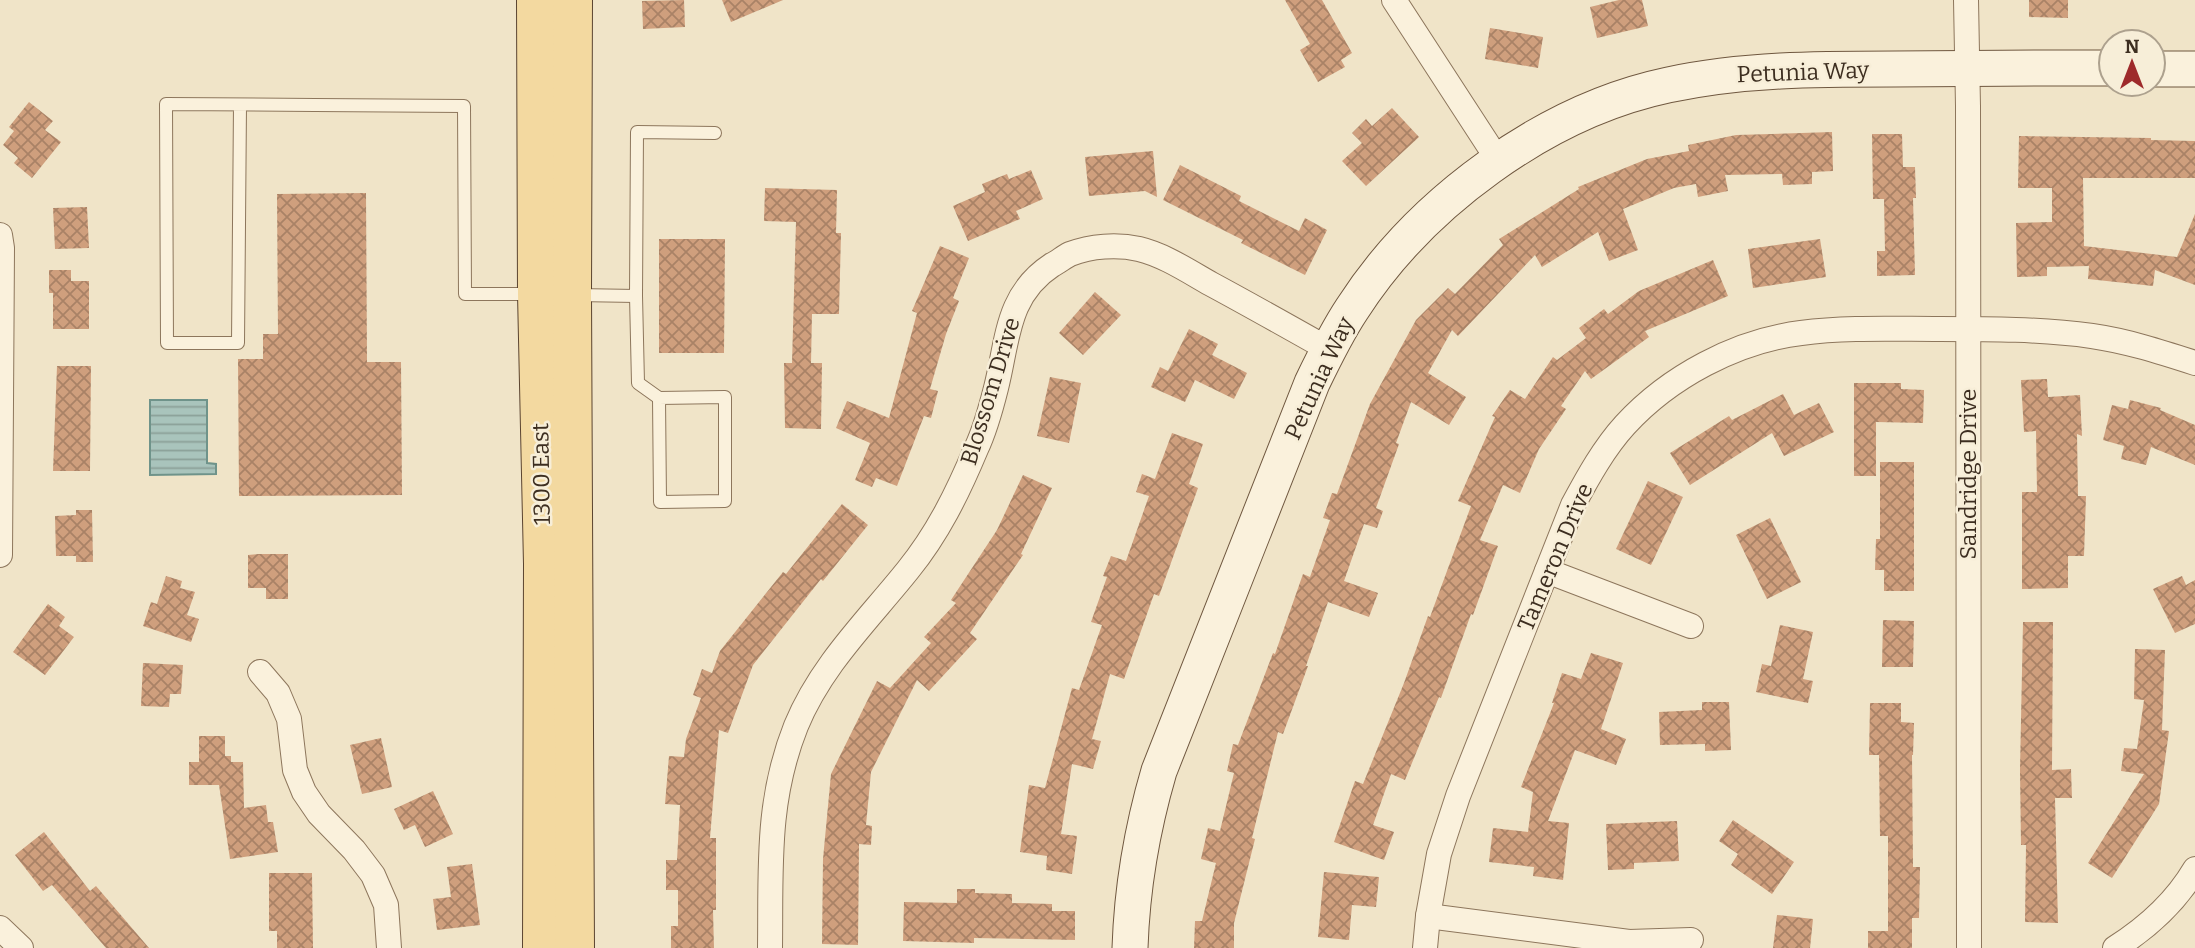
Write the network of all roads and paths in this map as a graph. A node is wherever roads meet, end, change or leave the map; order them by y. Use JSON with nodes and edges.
{"nodes":[{"id":1,"x":536,"y":0,"type":"edge"},
{"id":2,"x":573,"y":0,"type":"edge"},
{"id":3,"x":1394,"y":0,"type":"edge"},
{"id":4,"x":1966,"y":0,"type":"edge"},
{"id":5,"x":1966,"y":68,"type":"junction"},
{"id":6,"x":2097,"y":68,"type":"edge"},
{"id":7,"x":2167,"y":69,"type":"edge"},
{"id":8,"x":2195,"y":69,"type":"edge"},
{"id":9,"x":240,"y":105,"type":"junction"},
{"id":10,"x":715,"y":132,"type":"dead end"},
{"id":11,"x":1498,"y":160,"type":"junction"},
{"id":12,"x":0,"y":235,"type":"edge"},
{"id":13,"x":555,"y":294,"type":"junction"},
{"id":14,"x":636,"y":296,"type":"junction"},
{"id":15,"x":1968,"y":329,"type":"junction"},
{"id":16,"x":1328,"y":349,"type":"junction"},
{"id":17,"x":2195,"y":363,"type":"edge"},
{"id":18,"x":659,"y":398,"type":"junction"},
{"id":19,"x":0,"y":555,"type":"edge"},
{"id":20,"x":1547,"y":571,"type":"junction"},
{"id":21,"x":1691,"y":626,"type":"dead end"},
{"id":22,"x":260,"y":672,"type":"dead end"},
{"id":23,"x":2195,"y":869,"type":"edge"},
{"id":24,"x":1428,"y":916,"type":"junction"},
{"id":25,"x":1691,"y":940,"type":"dead end"},
{"id":26,"x":389,"y":948,"type":"edge"},
{"id":27,"x":542,"y":948,"type":"edge"},
{"id":28,"x":575,"y":948,"type":"edge"},
{"id":29,"x":770,"y":948,"type":"edge"},
{"id":30,"x":1130,"y":948,"type":"edge"},
{"id":31,"x":1425,"y":948,"type":"edge"},
{"id":32,"x":1969,"y":948,"type":"edge"},
{"id":33,"x":2115,"y":948,"type":"edge"}],
"edges":[{"from":1,"to":13,"type":"main road","name":"1300 East"},
{"from":2,"to":13,"type":"main road","name":"1300 East"},
{"from":3,"to":11,"type":"street"},
{"from":4,"to":5,"type":"street","name":"Sandridge Drive"},
{"from":5,"to":6,"type":"street","name":"Petunia Way"},
{"from":5,"to":11,"type":"street","name":"Petunia Way"},
{"from":5,"to":15,"type":"street","name":"Sandridge Drive"},
{"from":7,"to":8,"type":"street"},
{"from":9,"to":9,"type":"lane"},
{"from":9,"to":13,"type":"lane"},
{"from":10,"to":14,"type":"lane"},
{"from":11,"to":16,"type":"street","name":"Petunia Way"},
{"from":12,"to":19,"type":"street"},
{"from":13,"to":14,"type":"lane"},
{"from":13,"to":27,"type":"main road","name":"1300 East"},
{"from":13,"to":28,"type":"main road","name":"1300 East"},
{"from":14,"to":18,"type":"lane"},
{"from":15,"to":17,"type":"street","name":"Tameron Drive"},
{"from":15,"to":20,"type":"street","name":"Tameron Drive"},
{"from":15,"to":32,"type":"street","name":"Sandridge Drive"},
{"from":16,"to":29,"type":"street","name":"Blossom Drive"},
{"from":16,"to":30,"type":"street","name":"Petunia Way"},
{"from":18,"to":18,"type":"lane"},
{"from":20,"to":21,"type":"street"},
{"from":20,"to":24,"type":"street","name":"Tameron Drive"},
{"from":22,"to":26,"type":"street"},
{"from":23,"to":33,"type":"street"},
{"from":24,"to":25,"type":"street"},
{"from":24,"to":31,"type":"street","name":"Tameron Drive"}]}
